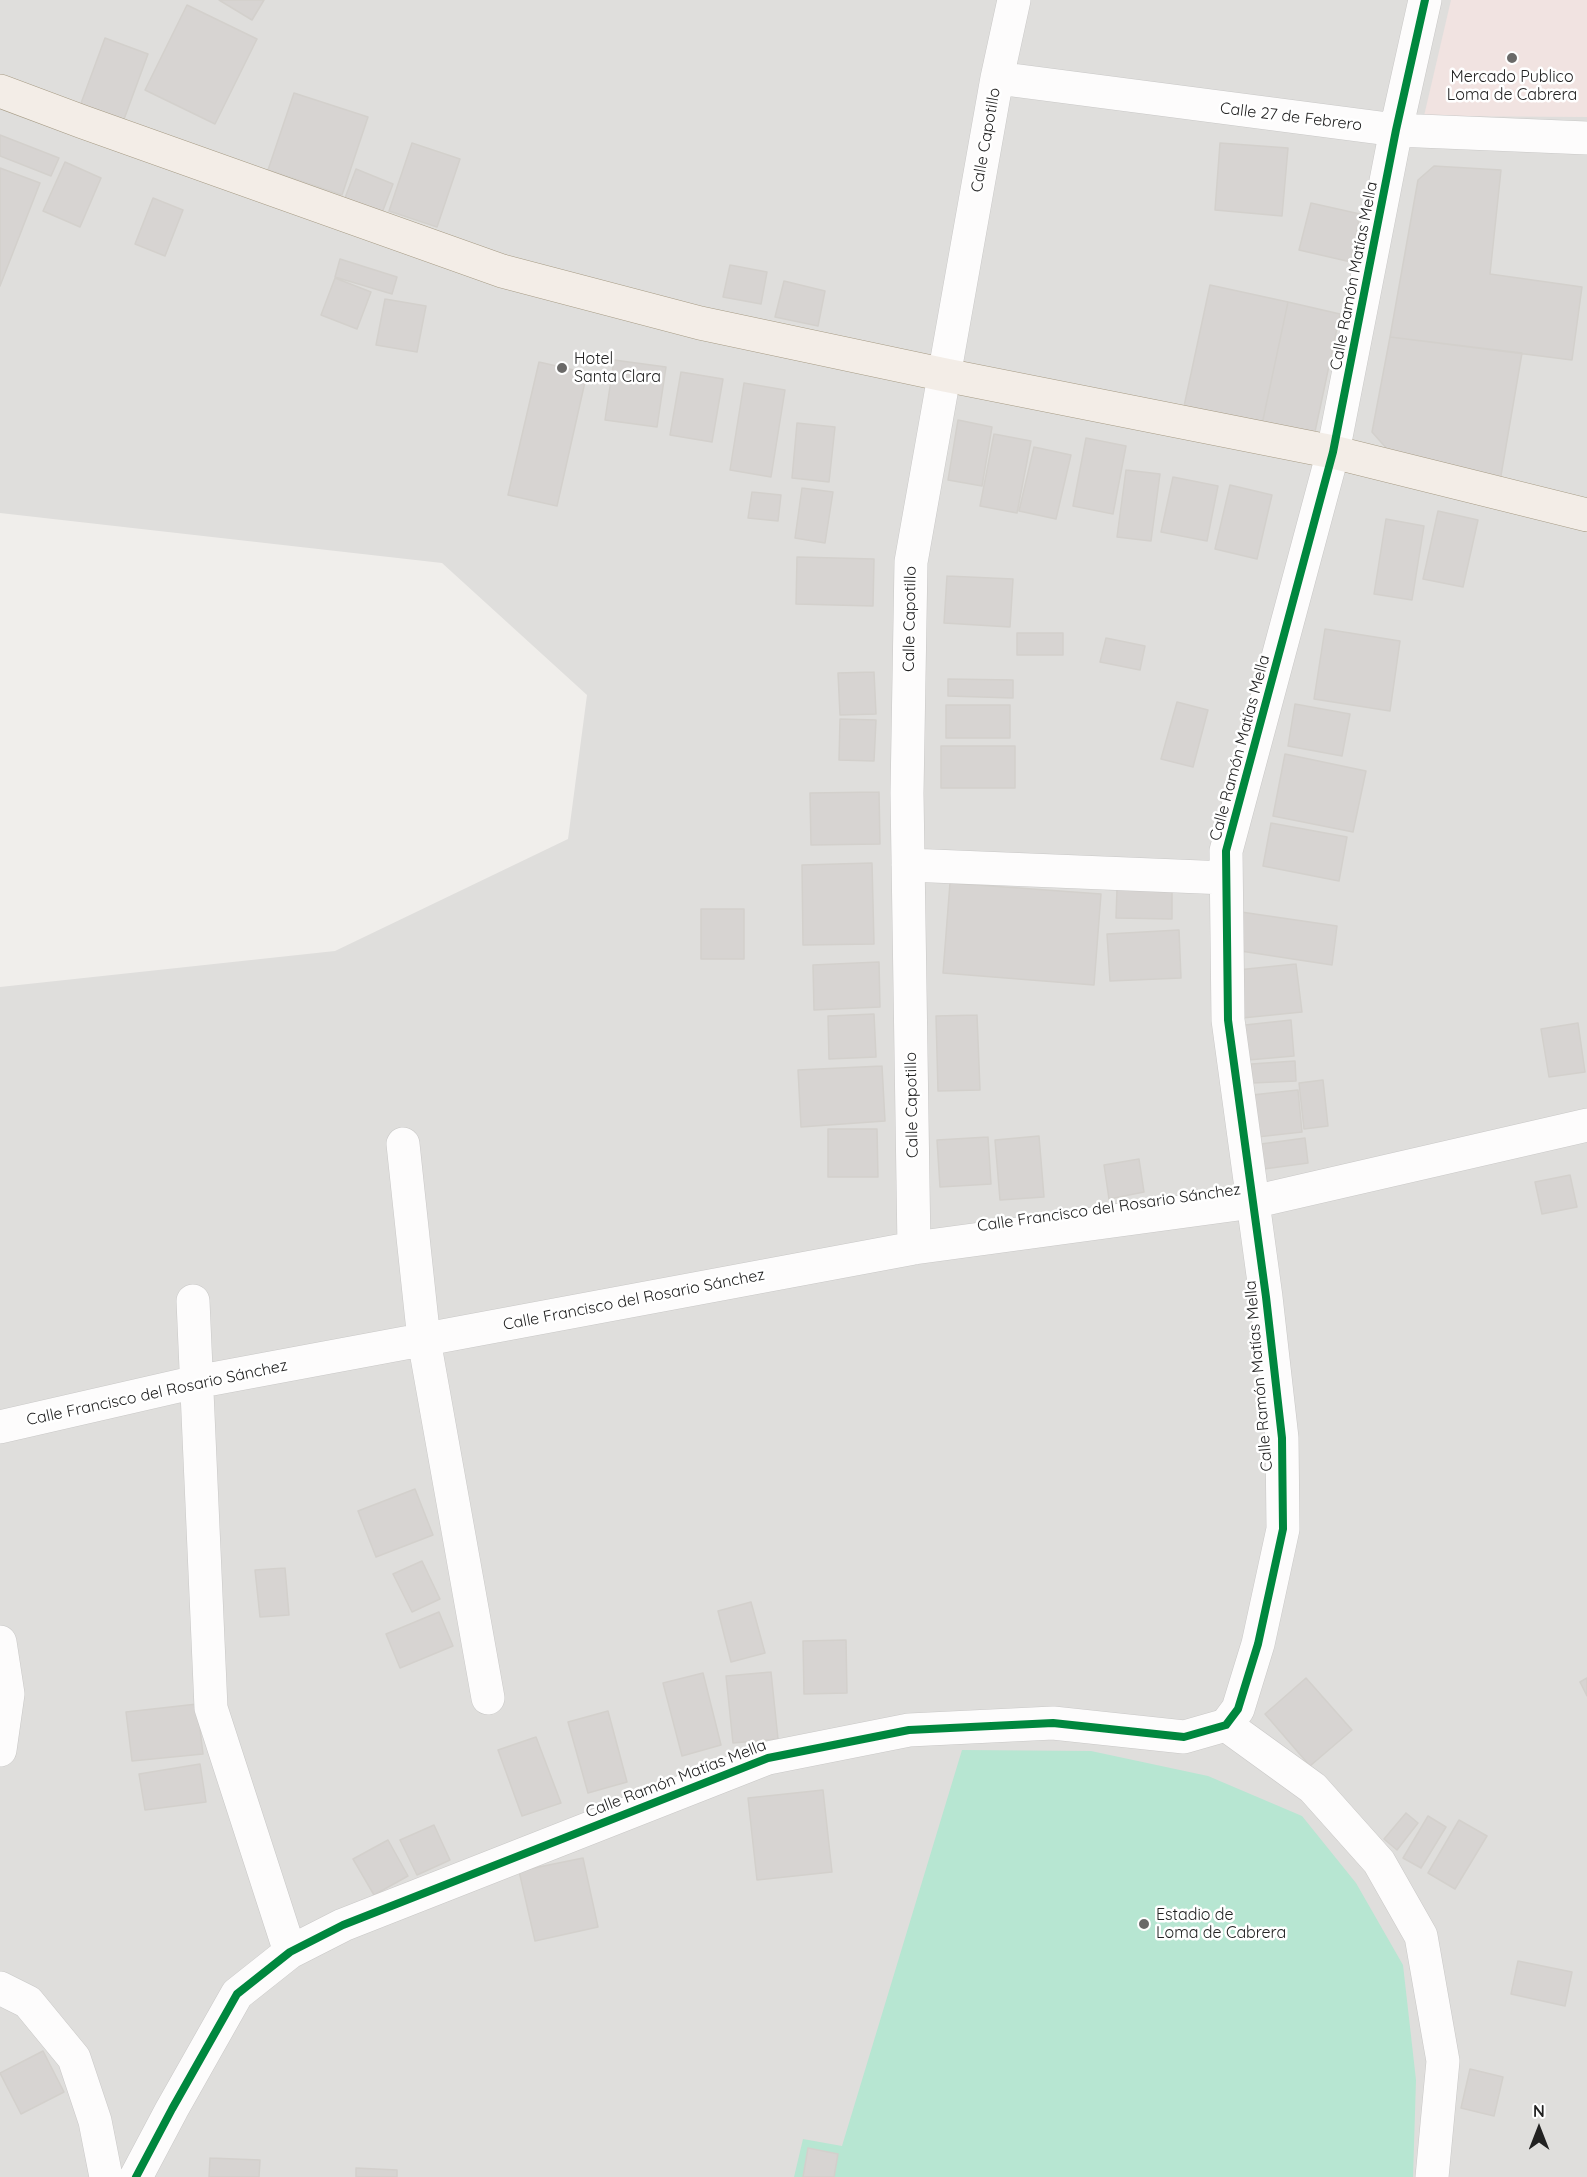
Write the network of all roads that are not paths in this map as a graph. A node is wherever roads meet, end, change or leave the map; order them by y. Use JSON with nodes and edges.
{"nodes":[{"id":1,"x":1014,"y":0,"type":"edge"},
{"id":2,"x":1425,"y":0,"type":"edge"},
{"id":3,"x":997,"y":78,"type":"junction"},
{"id":4,"x":0,"y":91,"type":"edge"},
{"id":5,"x":1396,"y":130,"type":"junction"},
{"id":6,"x":1587,"y":138,"type":"edge"},
{"id":7,"x":945,"y":375,"type":"junction"},
{"id":8,"x":1333,"y":452,"type":"junction"},
{"id":9,"x":1587,"y":515,"type":"edge"},
{"id":10,"x":908,"y":865,"type":"junction"},
{"id":11,"x":1226,"y":878,"type":"junction"},
{"id":12,"x":1587,"y":1125,"type":"edge"},
{"id":13,"x":403,"y":1144,"type":"dead end"},
{"id":14,"x":1253,"y":1202,"type":"junction"},
{"id":15,"x":914,"y":1248,"type":"junction"},
{"id":16,"x":193,"y":1300,"type":"dead end"},
{"id":17,"x":424,"y":1340,"type":"junction"},
{"id":18,"x":196,"y":1382,"type":"junction"},
{"id":19,"x":0,"y":1426,"type":"edge"},
{"id":20,"x":0,"y":1642,"type":"edge"},
{"id":21,"x":488,"y":1698,"type":"dead end"},
{"id":22,"x":1226,"y":1725,"type":"junction"},
{"id":23,"x":0,"y":1750,"type":"edge"},
{"id":24,"x":290,"y":1952,"type":"junction"},
{"id":25,"x":0,"y":1988,"type":"edge"},
{"id":26,"x":106,"y":2177,"type":"edge"},
{"id":27,"x":136,"y":2177,"type":"edge"},
{"id":28,"x":1432,"y":2177,"type":"edge"}],
"edges":[{"from":1,"to":3,"type":"street","name":"Calle Capotillo"},
{"from":2,"to":5,"type":"street","name":"Calle Ramón Matías Mella"},
{"from":3,"to":5,"type":"street","name":"Calle 27 de Febrero"},
{"from":3,"to":7,"type":"street","name":"Calle Capotillo"},
{"from":4,"to":7,"type":"main road"},
{"from":5,"to":6,"type":"street","name":"Calle 27 de Febrero"},
{"from":5,"to":8,"type":"street","name":"Calle Ramón Matías Mella"},
{"from":7,"to":8,"type":"main road"},
{"from":7,"to":10,"type":"street","name":"Calle Capotillo"},
{"from":8,"to":9,"type":"main road"},
{"from":8,"to":11,"type":"street","name":"Calle Ramón Matías Mella"},
{"from":10,"to":11,"type":"street"},
{"from":10,"to":15,"type":"street","name":"Calle Capotillo"},
{"from":11,"to":14,"type":"street","name":"Calle Ramón Matías Mella"},
{"from":12,"to":14,"type":"street","name":"Calle Francisco del Rosario Sánchez"},
{"from":13,"to":17,"type":"street"},
{"from":14,"to":15,"type":"street","name":"Calle Francisco del Rosario Sánchez"},
{"from":14,"to":22,"type":"street","name":"Calle Ramón Matías Mella"},
{"from":15,"to":17,"type":"street","name":"Calle Francisco del Rosario Sánchez"},
{"from":16,"to":18,"type":"street"},
{"from":17,"to":18,"type":"street","name":"Calle Francisco del Rosario Sánchez"},
{"from":17,"to":21,"type":"street"},
{"from":18,"to":19,"type":"street","name":"Calle Francisco del Rosario Sánchez"},
{"from":18,"to":24,"type":"street"},
{"from":20,"to":23,"type":"street"},
{"from":22,"to":24,"type":"street","name":"Calle Ramón Matías Mella"},
{"from":22,"to":28,"type":"street"},
{"from":24,"to":27,"type":"street","name":"Calle Ramón Matías Mella"},
{"from":25,"to":26,"type":"street"}]}
